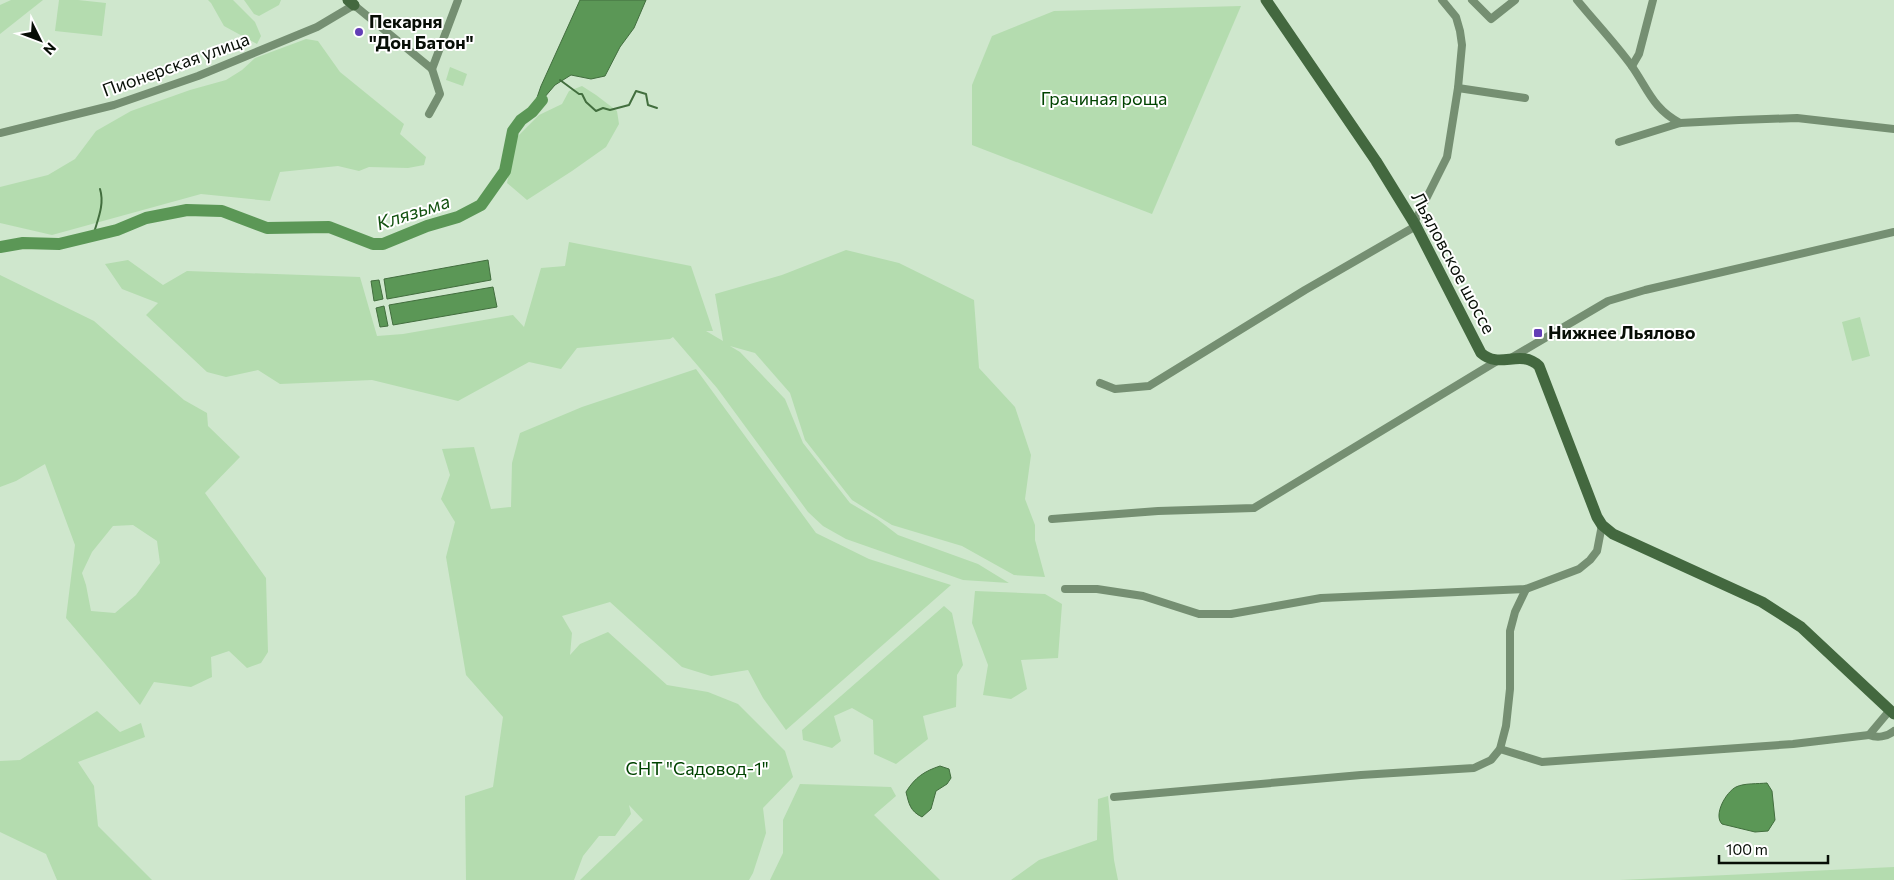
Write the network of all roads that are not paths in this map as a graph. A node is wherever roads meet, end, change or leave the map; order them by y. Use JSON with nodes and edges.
{"nodes":[{"id":1,"x":458,"y":0,"type":"edge"},
{"id":2,"x":1266,"y":0,"type":"edge"},
{"id":3,"x":1442,"y":0,"type":"edge"},
{"id":4,"x":1472,"y":0,"type":"edge"},
{"id":5,"x":1515,"y":0,"type":"edge"},
{"id":6,"x":1577,"y":0,"type":"edge"},
{"id":7,"x":1653,"y":0,"type":"edge"},
{"id":8,"x":351,"y":2,"type":"edge"},
{"id":9,"x":1632,"y":66,"type":"junction"},
{"id":10,"x":432,"y":69,"type":"junction"},
{"id":11,"x":1458,"y":88,"type":"junction"},
{"id":12,"x":1525,"y":98,"type":"dead end"},
{"id":13,"x":429,"y":114,"type":"dead end"},
{"id":14,"x":1680,"y":124,"type":"junction"},
{"id":15,"x":1894,"y":129,"type":"edge"},
{"id":16,"x":0,"y":133,"type":"edge"},
{"id":17,"x":1619,"y":142,"type":"dead end"},
{"id":18,"x":1415,"y":225,"type":"junction"},
{"id":19,"x":1894,"y":232,"type":"edge"},
{"id":20,"x":1510,"y":359,"type":"junction"},
{"id":21,"x":1497,"y":361,"type":"junction"},
{"id":22,"x":1100,"y":383,"type":"dead end"},
{"id":23,"x":1052,"y":519,"type":"dead end"},
{"id":24,"x":1602,"y":525,"type":"junction"},
{"id":25,"x":1065,"y":589,"type":"dead end"},
{"id":26,"x":1526,"y":589,"type":"junction"},
{"id":27,"x":1892,"y":712,"type":"edge"},
{"id":28,"x":1894,"y":731,"type":"edge"},
{"id":29,"x":1869,"y":735,"type":"junction"},
{"id":30,"x":1500,"y":749,"type":"junction"},
{"id":31,"x":1114,"y":797,"type":"dead end"}],
"edges":[{"from":1,"to":10,"type":"street"},
{"from":2,"to":18,"type":"street","name":"Льяловское шоссе"},
{"from":3,"to":11,"type":"street"},
{"from":4,"to":5,"type":"street"},
{"from":6,"to":9,"type":"street"},
{"from":7,"to":9,"type":"street"},
{"from":8,"to":10,"type":"street"},
{"from":8,"to":16,"type":"street","name":"Пионерская улица"},
{"from":9,"to":14,"type":"street"},
{"from":10,"to":13,"type":"street"},
{"from":11,"to":12,"type":"street"},
{"from":11,"to":18,"type":"street"},
{"from":14,"to":15,"type":"street"},
{"from":14,"to":17,"type":"street"},
{"from":18,"to":21,"type":"street","name":"Льяловское шоссе"},
{"from":18,"to":22,"type":"street"},
{"from":19,"to":20,"type":"street"},
{"from":20,"to":21,"type":"street"},
{"from":20,"to":24,"type":"street"},
{"from":21,"to":23,"type":"street"},
{"from":24,"to":26,"type":"street"},
{"from":24,"to":27,"type":"street"},
{"from":25,"to":26,"type":"street"},
{"from":26,"to":30,"type":"street"},
{"from":27,"to":29,"type":"street"},
{"from":28,"to":29,"type":"street"},
{"from":29,"to":30,"type":"street"},
{"from":30,"to":31,"type":"street"}]}
